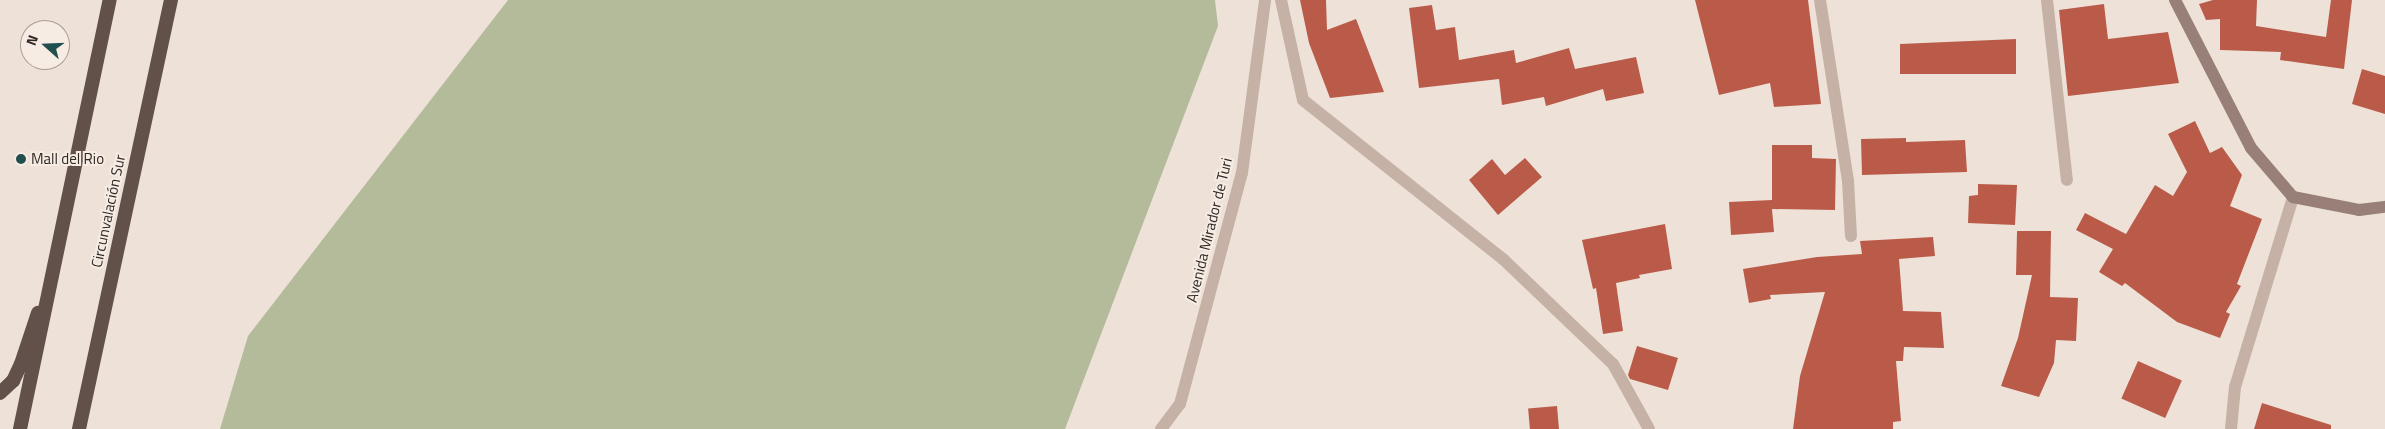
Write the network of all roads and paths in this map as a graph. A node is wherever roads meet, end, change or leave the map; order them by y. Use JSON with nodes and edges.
{"nodes":[{"id":1,"x":110,"y":0,"type":"edge"},
{"id":2,"x":171,"y":0,"type":"edge"},
{"id":3,"x":1265,"y":0,"type":"edge"},
{"id":4,"x":1281,"y":0,"type":"edge"},
{"id":5,"x":1820,"y":0,"type":"edge"},
{"id":6,"x":2047,"y":0,"type":"edge"},
{"id":7,"x":2174,"y":0,"type":"edge"},
{"id":8,"x":2067,"y":180,"type":"dead end"},
{"id":9,"x":2293,"y":197,"type":"junction"},
{"id":10,"x":2385,"y":207,"type":"edge"},
{"id":11,"x":1851,"y":236,"type":"dead end"},
{"id":12,"x":56,"y":263,"type":"junction"},
{"id":13,"x":0,"y":393,"type":"edge"},
{"id":14,"x":20,"y":429,"type":"edge"},
{"id":15,"x":79,"y":429,"type":"edge"},
{"id":16,"x":1161,"y":429,"type":"edge"},
{"id":17,"x":1649,"y":429,"type":"edge"},
{"id":18,"x":2231,"y":429,"type":"edge"}],
"edges":[{"from":1,"to":12,"type":"highway"},
{"from":2,"to":15,"type":"highway","name":"Circunvalación Sur"},
{"from":3,"to":16,"type":"street","name":"Avenida Mirador de Turi"},
{"from":4,"to":17,"type":"street"},
{"from":5,"to":11,"type":"street"},
{"from":6,"to":8,"type":"street"},
{"from":7,"to":9,"type":"main road"},
{"from":9,"to":10,"type":"main road"},
{"from":9,"to":18,"type":"street"},
{"from":12,"to":13,"type":"highway"},
{"from":12,"to":14,"type":"highway"}]}
